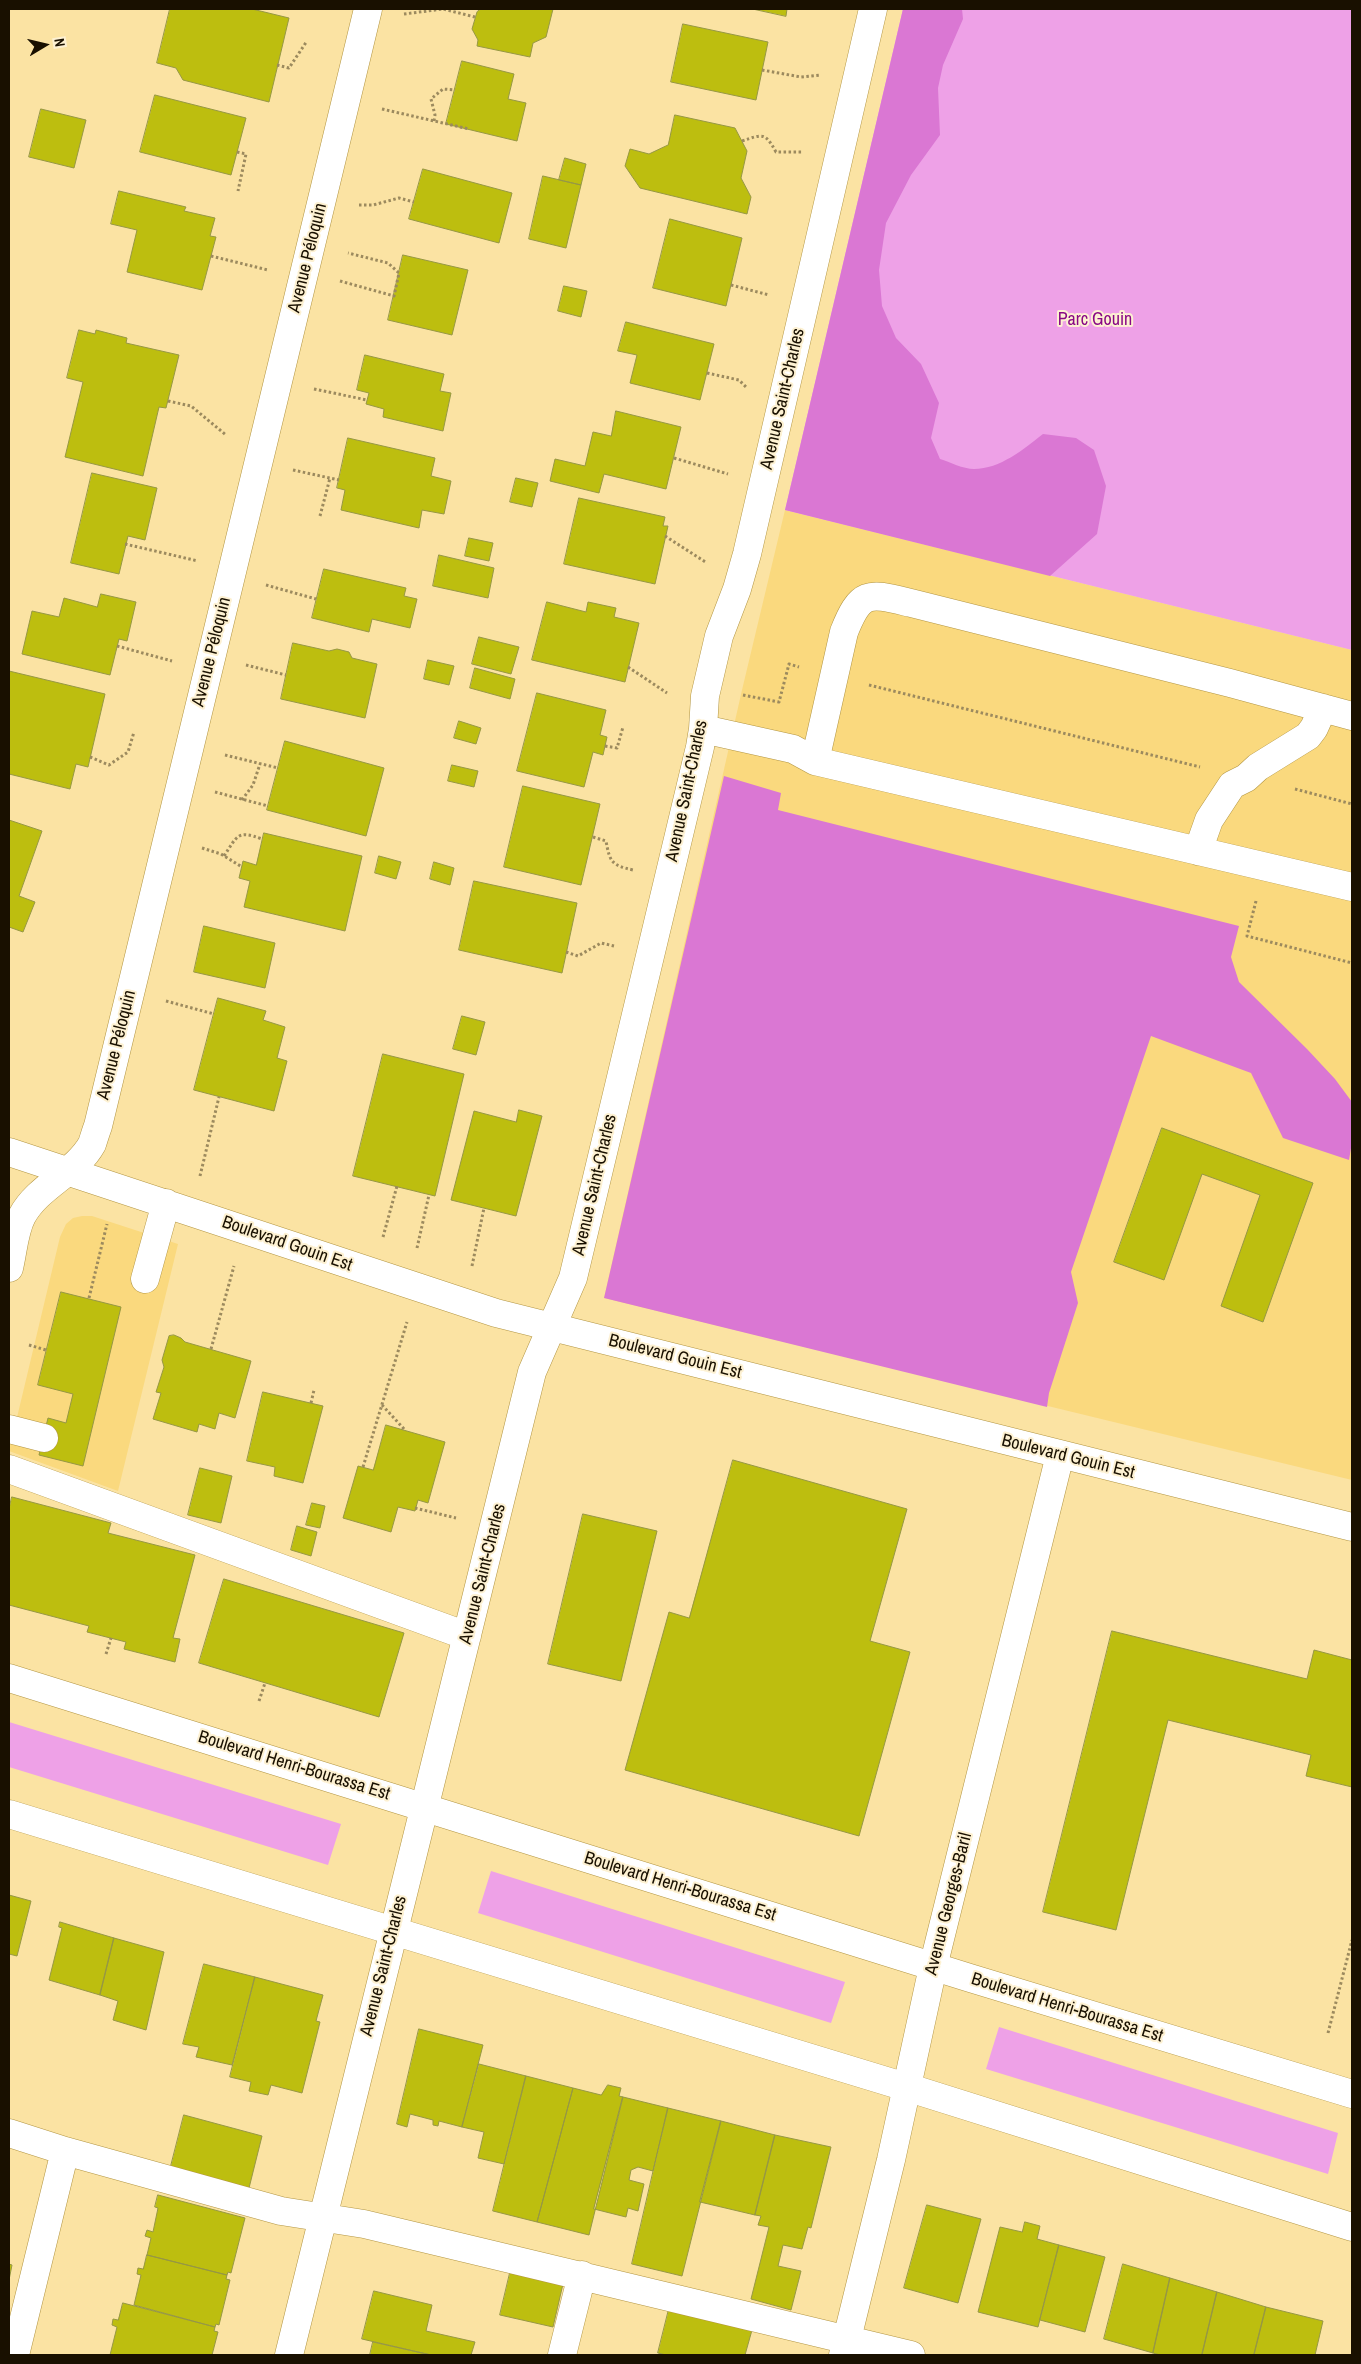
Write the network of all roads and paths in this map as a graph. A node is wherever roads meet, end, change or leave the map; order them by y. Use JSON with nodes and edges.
{"nodes":[{"id":1,"x":368,"y":9,"type":"edge"},
{"id":2,"x":873,"y":9,"type":"edge"},
{"id":3,"x":400,"y":14,"type":"dead end"},
{"id":4,"x":475,"y":17,"type":"dead end"},
{"id":5,"x":307,"y":41,"type":"dead end"},
{"id":6,"x":278,"y":65,"type":"dead end"},
{"id":7,"x":762,"y":70,"type":"dead end"},
{"id":8,"x":823,"y":74,"type":"dead end"},
{"id":9,"x":455,"y":90,"type":"dead end"},
{"id":10,"x":377,"y":108,"type":"dead end"},
{"id":11,"x":434,"y":121,"type":"junction"},
{"id":12,"x":469,"y":130,"type":"dead end"},
{"id":13,"x":742,"y":141,"type":"dead end"},
{"id":14,"x":237,"y":152,"type":"dead end"},
{"id":15,"x":804,"y":152,"type":"dead end"},
{"id":16,"x":238,"y":191,"type":"dead end"},
{"id":17,"x":414,"y":202,"type":"dead end"},
{"id":18,"x":354,"y":204,"type":"dead end"},
{"id":19,"x":342,"y":252,"type":"dead end"},
{"id":20,"x":210,"y":256,"type":"dead end"},
{"id":21,"x":271,"y":271,"type":"dead end"},
{"id":22,"x":335,"y":280,"type":"dead end"},
{"id":23,"x":731,"y":285,"type":"dead end"},
{"id":24,"x":779,"y":297,"type":"dead end"},
{"id":25,"x":707,"y":373,"type":"dead end"},
{"id":26,"x":309,"y":388,"type":"dead end"},
{"id":27,"x":750,"y":391,"type":"dead end"},
{"id":28,"x":367,"y":400,"type":"dead end"},
{"id":29,"x":168,"y":401,"type":"dead end"},
{"id":30,"x":232,"y":439,"type":"dead end"},
{"id":31,"x":674,"y":458,"type":"dead end"},
{"id":32,"x":289,"y":469,"type":"dead end"},
{"id":33,"x":736,"y":476,"type":"dead end"},
{"id":34,"x":330,"y":478,"type":"junction"},
{"id":35,"x":339,"y":480,"type":"dead end"},
{"id":36,"x":320,"y":516,"type":"dead end"},
{"id":37,"x":665,"y":536,"type":"dead end"},
{"id":38,"x":126,"y":544,"type":"dead end"},
{"id":39,"x":201,"y":562,"type":"dead end"},
{"id":40,"x":715,"y":569,"type":"dead end"},
{"id":41,"x":261,"y":583,"type":"dead end"},
{"id":42,"x":316,"y":598,"type":"dead end"},
{"id":43,"x":117,"y":646,"type":"dead end"},
{"id":44,"x":177,"y":663,"type":"dead end"},
{"id":45,"x":242,"y":664,"type":"dead end"},
{"id":46,"x":628,"y":666,"type":"dead end"},
{"id":47,"x":804,"y":668,"type":"dead end"},
{"id":48,"x":286,"y":675,"type":"dead end"},
{"id":49,"x":860,"y":683,"type":"dead end"},
{"id":50,"x":671,"y":695,"type":"dead end"},
{"id":51,"x":741,"y":695,"type":"dead end"},
{"id":52,"x":1323,"y":708,"type":"junction"},
{"id":53,"x":1352,"y":716,"type":"edge"},
{"id":54,"x":623,"y":728,"type":"dead end"},
{"id":55,"x":703,"y":728,"type":"junction"},
{"id":56,"x":134,"y":732,"type":"dead end"},
{"id":57,"x":605,"y":746,"type":"dead end"},
{"id":58,"x":220,"y":754,"type":"dead end"},
{"id":59,"x":90,"y":758,"type":"dead end"},
{"id":60,"x":815,"y":761,"type":"junction"},
{"id":61,"x":260,"y":764,"type":"junction"},
{"id":62,"x":278,"y":768,"type":"dead end"},
{"id":63,"x":1208,"y":769,"type":"dead end"},
{"id":64,"x":1286,"y":787,"type":"dead end"},
{"id":65,"x":211,"y":791,"type":"dead end"},
{"id":66,"x":242,"y":800,"type":"junction"},
{"id":67,"x":1352,"y":804,"type":"edge"},
{"id":68,"x":268,"y":806,"type":"dead end"},
{"id":69,"x":592,"y":837,"type":"dead end"},
{"id":70,"x":262,"y":840,"type":"dead end"},
{"id":71,"x":198,"y":846,"type":"dead end"},
{"id":72,"x":1198,"y":851,"type":"junction"},
{"id":73,"x":224,"y":856,"type":"junction"},
{"id":74,"x":242,"y":867,"type":"dead end"},
{"id":75,"x":1264,"y":867,"type":"junction"},
{"id":76,"x":634,"y":870,"type":"dead end"},
{"id":77,"x":1352,"y":887,"type":"edge"},
{"id":78,"x":617,"y":946,"type":"dead end"},
{"id":79,"x":566,"y":952,"type":"dead end"},
{"id":80,"x":1352,"y":963,"type":"edge"},
{"id":81,"x":162,"y":1000,"type":"dead end"},
{"id":82,"x":214,"y":1014,"type":"dead end"},
{"id":83,"x":219,"y":1097,"type":"dead end"},
{"id":84,"x":9,"y":1152,"type":"edge"},
{"id":85,"x":67,"y":1170,"type":"junction"},
{"id":86,"x":198,"y":1185,"type":"dead end"},
{"id":87,"x":397,"y":1186,"type":"dead end"},
{"id":88,"x":429,"y":1195,"type":"dead end"},
{"id":89,"x":166,"y":1204,"type":"junction"},
{"id":90,"x":484,"y":1208,"type":"dead end"},
{"id":91,"x":108,"y":1216,"type":"dead end"},
{"id":92,"x":381,"y":1245,"type":"dead end"},
{"id":93,"x":415,"y":1255,"type":"dead end"},
{"id":94,"x":236,"y":1256,"type":"dead end"},
{"id":95,"x":9,"y":1268,"type":"edge"},
{"id":96,"x":470,"y":1273,"type":"dead end"},
{"id":97,"x":146,"y":1279,"type":"dead end"},
{"id":98,"x":89,"y":1298,"type":"dead end"},
{"id":99,"x":407,"y":1321,"type":"dead end"},
{"id":100,"x":552,"y":1326,"type":"junction"},
{"id":101,"x":29,"y":1345,"type":"dead end"},
{"id":102,"x":211,"y":1349,"type":"dead end"},
{"id":103,"x":46,"y":1350,"type":"dead end"},
{"id":104,"x":314,"y":1390,"type":"dead end"},
{"id":105,"x":311,"y":1403,"type":"dead end"},
{"id":106,"x":382,"y":1405,"type":"junction"},
{"id":107,"x":9,"y":1429,"type":"edge"},
{"id":108,"x":405,"y":1430,"type":"dead end"},
{"id":109,"x":44,"y":1438,"type":"dead end"},
{"id":110,"x":1060,"y":1455,"type":"junction"},
{"id":111,"x":363,"y":1467,"type":"dead end"},
{"id":112,"x":9,"y":1470,"type":"edge"},
{"id":113,"x":416,"y":1508,"type":"dead end"},
{"id":114,"x":456,"y":1518,"type":"dead end"},
{"id":115,"x":1352,"y":1527,"type":"edge"},
{"id":116,"x":467,"y":1636,"type":"junction"},
{"id":117,"x":111,"y":1638,"type":"dead end"},
{"id":118,"x":106,"y":1654,"type":"dead end"},
{"id":119,"x":9,"y":1678,"type":"edge"},
{"id":120,"x":265,"y":1683,"type":"dead end"},
{"id":121,"x":259,"y":1701,"type":"dead end"},
{"id":122,"x":424,"y":1808,"type":"junction"},
{"id":123,"x":9,"y":1814,"type":"edge"},
{"id":124,"x":393,"y":1929,"type":"junction"},
{"id":125,"x":1352,"y":1940,"type":"edge"},
{"id":126,"x":933,"y":1966,"type":"junction"},
{"id":127,"x":1328,"y":2033,"type":"dead end"},
{"id":128,"x":906,"y":2088,"type":"junction"},
{"id":129,"x":1352,"y":2094,"type":"edge"},
{"id":130,"x":9,"y":2133,"type":"edge"},
{"id":131,"x":64,"y":2151,"type":"junction"},
{"id":132,"x":323,"y":2218,"type":"junction"},
{"id":133,"x":1352,"y":2227,"type":"edge"},
{"id":134,"x":582,"y":2275,"type":"junction"},
{"id":135,"x":845,"y":2348,"type":"edge"},
{"id":136,"x":16,"y":2355,"type":"edge"},
{"id":137,"x":290,"y":2355,"type":"edge"},
{"id":138,"x":562,"y":2355,"type":"edge"},
{"id":139,"x":911,"y":2355,"type":"edge"}],
"edges":[{"from":1,"to":85,"type":"street","name":"Avenue Péloquin"},
{"from":2,"to":55,"type":"street","name":"Avenue Saint-Charles"},
{"from":3,"to":4,"type":"path"},
{"from":5,"to":6,"type":"path"},
{"from":7,"to":8,"type":"path"},
{"from":9,"to":11,"type":"path"},
{"from":10,"to":11,"type":"path"},
{"from":11,"to":12,"type":"path"},
{"from":13,"to":15,"type":"path"},
{"from":14,"to":16,"type":"path"},
{"from":17,"to":18,"type":"path"},
{"from":19,"to":22,"type":"path"},
{"from":20,"to":21,"type":"path"},
{"from":23,"to":24,"type":"path"},
{"from":25,"to":27,"type":"path"},
{"from":26,"to":28,"type":"path"},
{"from":29,"to":30,"type":"path"},
{"from":31,"to":33,"type":"path"},
{"from":32,"to":34,"type":"path"},
{"from":34,"to":35,"type":"path"},
{"from":34,"to":36,"type":"path"},
{"from":37,"to":40,"type":"path"},
{"from":38,"to":39,"type":"path"},
{"from":41,"to":42,"type":"path"},
{"from":43,"to":44,"type":"path"},
{"from":45,"to":48,"type":"path"},
{"from":46,"to":50,"type":"path"},
{"from":47,"to":51,"type":"path"},
{"from":49,"to":63,"type":"path"},
{"from":52,"to":53,"type":"street"},
{"from":52,"to":60,"type":"street"},
{"from":52,"to":72,"type":"street"},
{"from":54,"to":57,"type":"path"},
{"from":55,"to":60,"type":"street"},
{"from":55,"to":100,"type":"street","name":"Avenue Saint-Charles"},
{"from":56,"to":59,"type":"path"},
{"from":58,"to":61,"type":"path"},
{"from":60,"to":72,"type":"street"},
{"from":61,"to":62,"type":"path"},
{"from":61,"to":66,"type":"path"},
{"from":64,"to":67,"type":"path"},
{"from":65,"to":66,"type":"path"},
{"from":66,"to":68,"type":"path"},
{"from":69,"to":76,"type":"path"},
{"from":70,"to":73,"type":"path"},
{"from":71,"to":73,"type":"path"},
{"from":72,"to":75,"type":"street"},
{"from":73,"to":74,"type":"path"},
{"from":75,"to":77,"type":"street"},
{"from":75,"to":80,"type":"path"},
{"from":78,"to":79,"type":"path"},
{"from":81,"to":82,"type":"path"},
{"from":83,"to":86,"type":"path"},
{"from":84,"to":85,"type":"street","name":"Boulevard Gouin Est"},
{"from":85,"to":89,"type":"street","name":"Boulevard Gouin Est"},
{"from":85,"to":95,"type":"street","name":"Avenue Péloquin"},
{"from":87,"to":92,"type":"path"},
{"from":88,"to":93,"type":"path"},
{"from":89,"to":97,"type":"street"},
{"from":89,"to":100,"type":"street","name":"Boulevard Gouin Est"},
{"from":90,"to":96,"type":"path"},
{"from":91,"to":98,"type":"path"},
{"from":94,"to":102,"type":"path"},
{"from":99,"to":106,"type":"path"},
{"from":100,"to":110,"type":"street","name":"Boulevard Gouin Est"},
{"from":100,"to":116,"type":"street","name":"Avenue Saint-Charles"},
{"from":101,"to":103,"type":"path"},
{"from":104,"to":105,"type":"path"},
{"from":106,"to":108,"type":"path"},
{"from":106,"to":111,"type":"path"},
{"from":107,"to":109,"type":"street"},
{"from":110,"to":115,"type":"street","name":"Boulevard Gouin Est"},
{"from":110,"to":126,"type":"street","name":"Avenue Georges-Baril"},
{"from":112,"to":116,"type":"street"},
{"from":113,"to":114,"type":"path"},
{"from":116,"to":122,"type":"street","name":"Avenue Saint-Charles"},
{"from":117,"to":118,"type":"path"},
{"from":119,"to":122,"type":"street","name":"Boulevard Henri-Bourassa Est"},
{"from":120,"to":121,"type":"path"},
{"from":122,"to":124,"type":"street","name":"Avenue Saint-Charles"},
{"from":122,"to":126,"type":"street","name":"Boulevard Henri-Bourassa Est"},
{"from":123,"to":124,"type":"street"},
{"from":124,"to":128,"type":"street"},
{"from":124,"to":132,"type":"street","name":"Avenue Saint-Charles"},
{"from":125,"to":127,"type":"path"},
{"from":126,"to":128,"type":"street","name":"Avenue Georges-Baril"},
{"from":126,"to":129,"type":"street","name":"Boulevard Henri-Bourassa Est"},
{"from":128,"to":133,"type":"street"},
{"from":128,"to":135,"type":"street","name":"Avenue Georges-Baril"},
{"from":130,"to":131,"type":"street"},
{"from":131,"to":132,"type":"street"},
{"from":131,"to":136,"type":"street"},
{"from":132,"to":134,"type":"street"},
{"from":132,"to":137,"type":"street","name":"Avenue Saint-Charles"},
{"from":134,"to":135,"type":"street"},
{"from":134,"to":138,"type":"street"},
{"from":135,"to":139,"type":"street"}]}
